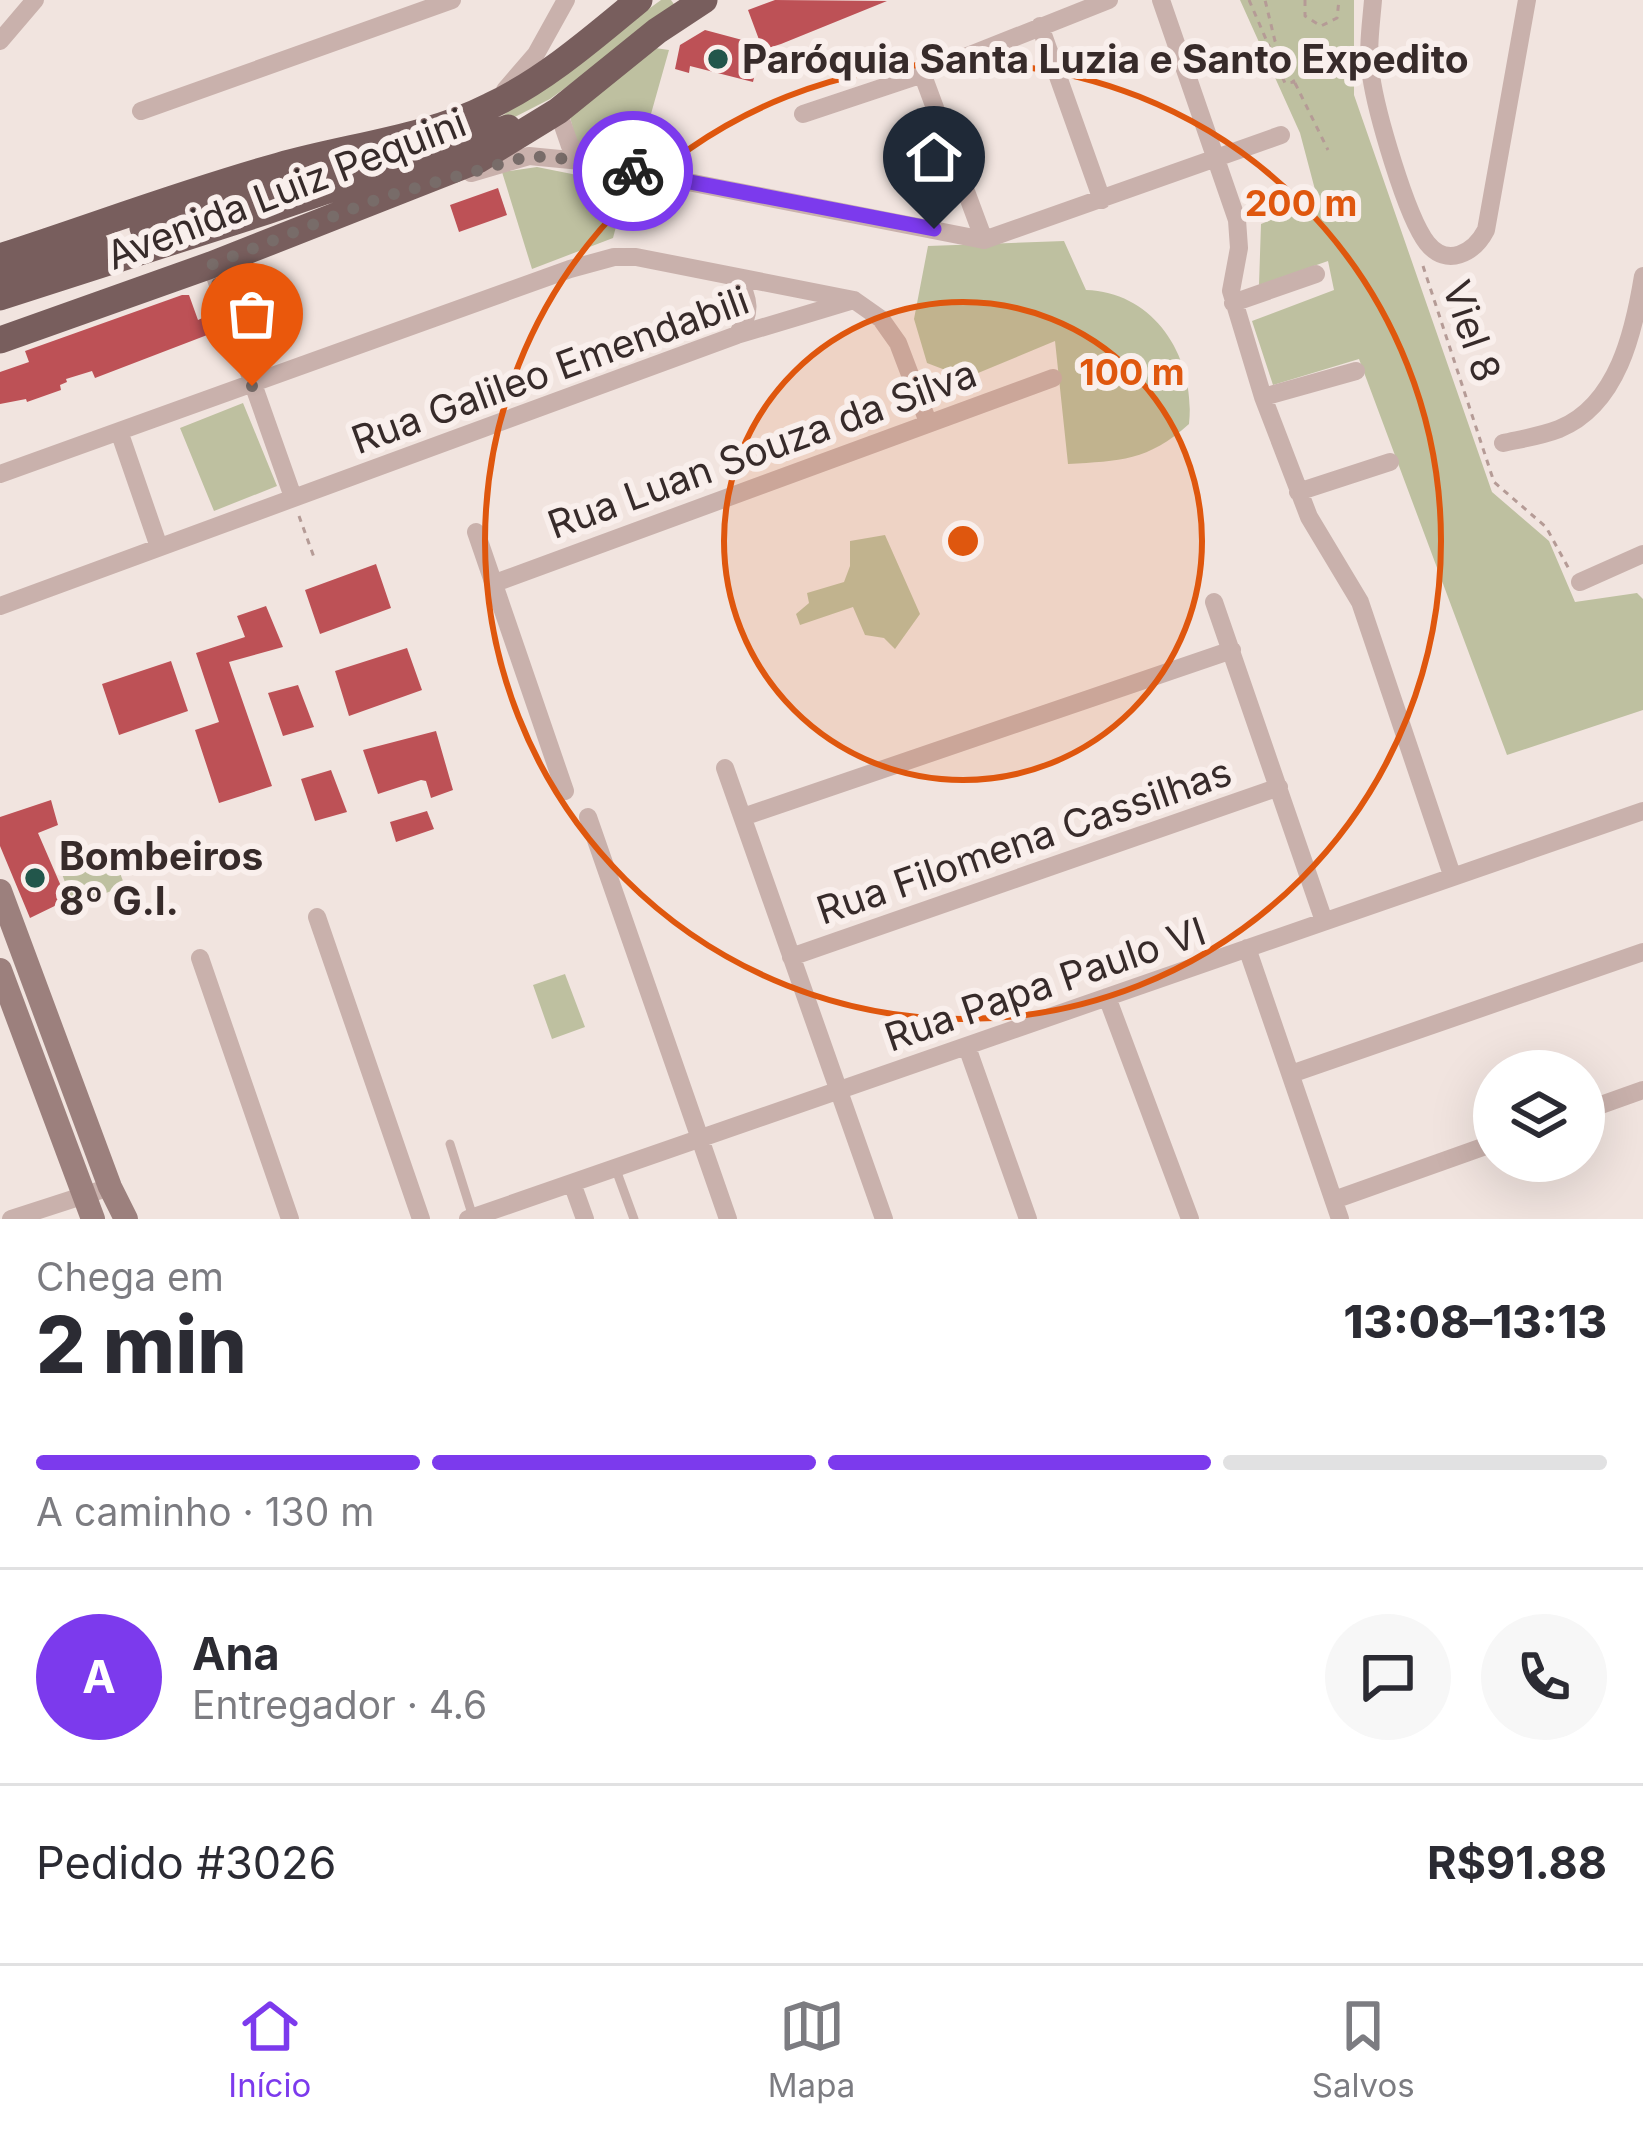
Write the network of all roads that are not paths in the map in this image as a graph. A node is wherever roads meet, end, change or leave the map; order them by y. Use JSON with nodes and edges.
{"nodes":[{"id":1,"x":452,"y":0,"type":"edge"},
{"id":2,"x":549,"y":0,"type":"edge"},
{"id":3,"x":566,"y":0,"type":"edge"},
{"id":4,"x":639,"y":0,"type":"edge"},
{"id":5,"x":704,"y":0,"type":"edge"},
{"id":6,"x":1108,"y":0,"type":"edge"},
{"id":7,"x":1161,"y":0,"type":"edge"},
{"id":8,"x":1373,"y":0,"type":"edge"},
{"id":9,"x":1527,"y":0,"type":"edge"},
{"id":10,"x":32,"y":2,"type":"edge"},
{"id":11,"x":397,"y":8,"type":"edge"},
{"id":12,"x":556,"y":21,"type":"junction"},
{"id":13,"x":1040,"y":26,"type":"junction"},
{"id":14,"x":0,"y":40,"type":"edge"},
{"id":15,"x":922,"y":73,"type":"junction"},
{"id":16,"x":490,"y":107,"type":"junction"},
{"id":17,"x":141,"y":111,"type":"dead end"},
{"id":18,"x":558,"y":111,"type":"junction"},
{"id":19,"x":802,"y":114,"type":"dead end"},
{"id":20,"x":417,"y":134,"type":"junction"},
{"id":21,"x":1281,"y":135,"type":"dead end"},
{"id":22,"x":1217,"y":158,"type":"junction"},
{"id":23,"x":605,"y":166,"type":"junction"},
{"id":24,"x":380,"y":198,"type":"junction"},
{"id":25,"x":1102,"y":200,"type":"junction"},
{"id":26,"x":265,"y":202,"type":"junction"},
{"id":27,"x":984,"y":240,"type":"junction"},
{"id":28,"x":1,"y":260,"type":"edge"},
{"id":29,"x":211,"y":265,"type":"junction"},
{"id":30,"x":1316,"y":274,"type":"dead end"},
{"id":31,"x":1643,"y":276,"type":"edge"},
{"id":32,"x":737,"y":277,"type":"junction"},
{"id":33,"x":0,"y":297,"type":"edge"},
{"id":34,"x":854,"y":300,"type":"junction"},
{"id":35,"x":1233,"y":303,"type":"junction"},
{"id":36,"x":737,"y":335,"type":"junction"},
{"id":37,"x":0,"y":340,"type":"edge"},
{"id":38,"x":1356,"y":371,"type":"dead end"},
{"id":39,"x":1053,"y":378,"type":"dead end"},
{"id":40,"x":252,"y":386,"type":"junction"},
{"id":41,"x":1263,"y":397,"type":"junction"},
{"id":42,"x":928,"y":422,"type":"junction"},
{"id":43,"x":120,"y":434,"type":"junction"},
{"id":44,"x":1503,"y":443,"type":"dead end"},
{"id":45,"x":1390,"y":462,"type":"dead end"},
{"id":46,"x":0,"y":474,"type":"edge"},
{"id":47,"x":1298,"y":492,"type":"junction"},
{"id":48,"x":293,"y":497,"type":"junction"},
{"id":49,"x":476,"y":532,"type":"dead end"},
{"id":50,"x":159,"y":547,"type":"junction"},
{"id":51,"x":1643,"y":554,"type":"edge"},
{"id":52,"x":1580,"y":582,"type":"road end"},
{"id":53,"x":495,"y":583,"type":"junction"},
{"id":54,"x":1214,"y":602,"type":"dead end"},
{"id":55,"x":0,"y":606,"type":"edge"},
{"id":56,"x":1232,"y":650,"type":"junction"},
{"id":57,"x":725,"y":768,"type":"dead end"},
{"id":58,"x":1279,"y":787,"type":"junction"},
{"id":59,"x":565,"y":791,"type":"dead end"},
{"id":60,"x":1643,"y":811,"type":"edge"},
{"id":61,"x":588,"y":817,"type":"dead end"},
{"id":62,"x":742,"y":817,"type":"junction"},
{"id":63,"x":1452,"y":875,"type":"junction"},
{"id":64,"x":0,"y":891,"type":"edge"},
{"id":65,"x":317,"y":917,"type":"dead end"},
{"id":66,"x":1324,"y":921,"type":"junction"},
{"id":67,"x":1247,"y":948,"type":"junction"},
{"id":68,"x":1643,"y":952,"type":"edge"},
{"id":69,"x":791,"y":957,"type":"junction"},
{"id":70,"x":200,"y":958,"type":"dead end"},
{"id":71,"x":0,"y":970,"type":"edge"},
{"id":72,"x":37,"y":986,"type":"junction"},
{"id":73,"x":1107,"y":997,"type":"junction"},
{"id":74,"x":5,"y":998,"type":"edge"},
{"id":75,"x":967,"y":1047,"type":"junction"},
{"id":76,"x":1291,"y":1074,"type":"junction"},
{"id":77,"x":1643,"y":1090,"type":"edge"},
{"id":78,"x":841,"y":1091,"type":"junction"},
{"id":79,"x":1605,"y":1104,"type":"edge"},
{"id":80,"x":699,"y":1138,"type":"junction"},
{"id":81,"x":450,"y":1144,"type":"dead end"},
{"id":82,"x":1473,"y":1152,"type":"edge"},
{"id":83,"x":615,"y":1167,"type":"junction"},
{"id":84,"x":572,"y":1183,"type":"junction"},
{"id":85,"x":110,"y":1187,"type":"junction"},
{"id":86,"x":89,"y":1207,"type":"edge"},
{"id":87,"x":1337,"y":1210,"type":"edge"},
{"id":88,"x":470,"y":1218,"type":"edge"},
{"id":89,"x":11,"y":1219,"type":"edge"},
{"id":90,"x":125,"y":1219,"type":"edge"},
{"id":91,"x":290,"y":1219,"type":"edge"},
{"id":92,"x":421,"y":1219,"type":"edge"},
{"id":93,"x":585,"y":1219,"type":"edge"},
{"id":94,"x":634,"y":1219,"type":"edge"},
{"id":95,"x":728,"y":1219,"type":"edge"},
{"id":96,"x":884,"y":1219,"type":"edge"},
{"id":97,"x":1028,"y":1219,"type":"edge"},
{"id":98,"x":1190,"y":1219,"type":"edge"}],
"edges":[{"from":1,"to":11,"type":"street"},
{"from":2,"to":12,"type":"street"},
{"from":3,"to":12,"type":"street"},
{"from":4,"to":16,"type":"main road","name":"Avenida Luiz Pequini"},
{"from":5,"to":18,"type":"main road","name":"Avenida Luiz Pequini"},
{"from":6,"to":13,"type":"street"},
{"from":7,"to":22,"type":"street"},
{"from":8,"to":9,"type":"street"},
{"from":10,"to":14,"type":"street"},
{"from":11,"to":17,"type":"street"},
{"from":12,"to":16,"type":"street"},
{"from":13,"to":15,"type":"street"},
{"from":13,"to":25,"type":"street"},
{"from":15,"to":19,"type":"street"},
{"from":15,"to":27,"type":"street"},
{"from":16,"to":20,"type":"main road","name":"Avenida Luiz Pequini"},
{"from":18,"to":23,"type":"street"},
{"from":18,"to":24,"type":"main road","name":"Avenida Luiz Pequini"},
{"from":18,"to":26,"type":"main road"},
{"from":20,"to":26,"type":"main road"},
{"from":20,"to":28,"type":"main road","name":"Avenida Luiz Pequini"},
{"from":21,"to":22,"type":"street"},
{"from":22,"to":25,"type":"street"},
{"from":22,"to":35,"type":"street"},
{"from":23,"to":24,"type":"street"},
{"from":23,"to":27,"type":"street"},
{"from":24,"to":29,"type":"main road","name":"Avenida Luiz Pequini"},
{"from":25,"to":27,"type":"street"},
{"from":26,"to":28,"type":"main road"},
{"from":26,"to":33,"type":"main road"},
{"from":29,"to":37,"type":"main road","name":"Avenida Luiz Pequini"},
{"from":29,"to":40,"type":"street"},
{"from":30,"to":35,"type":"street"},
{"from":31,"to":44,"type":"street"},
{"from":32,"to":34,"type":"street"},
{"from":32,"to":36,"type":"street"},
{"from":32,"to":40,"type":"street"},
{"from":34,"to":36,"type":"street","name":"Rua Galileo Emendabili"},
{"from":34,"to":42,"type":"street"},
{"from":35,"to":41,"type":"street"},
{"from":36,"to":48,"type":"street","name":"Rua Galileo Emendabili"},
{"from":38,"to":41,"type":"street"},
{"from":39,"to":42,"type":"street","name":"Rua Luan Souza da Silva"},
{"from":40,"to":43,"type":"street"},
{"from":40,"to":48,"type":"street"},
{"from":41,"to":47,"type":"street"},
{"from":42,"to":53,"type":"street","name":"Rua Luan Souza da Silva"},
{"from":43,"to":46,"type":"street"},
{"from":43,"to":50,"type":"street"},
{"from":45,"to":47,"type":"street"},
{"from":47,"to":63,"type":"street"},
{"from":48,"to":50,"type":"street","name":"Rua Galileo Emendabili"},
{"from":49,"to":53,"type":"street"},
{"from":50,"to":55,"type":"street","name":"Rua Galileo Emendabili"},
{"from":51,"to":52,"type":"street"},
{"from":53,"to":59,"type":"street"},
{"from":54,"to":56,"type":"street"},
{"from":56,"to":58,"type":"street"},
{"from":56,"to":62,"type":"street"},
{"from":57,"to":62,"type":"street"},
{"from":58,"to":66,"type":"street"},
{"from":58,"to":69,"type":"street","name":"Rua Filomena Cassilhas"},
{"from":60,"to":63,"type":"street","name":"Rua Papa Paulo VI"},
{"from":61,"to":80,"type":"street"},
{"from":62,"to":69,"type":"street"},
{"from":63,"to":66,"type":"street","name":"Rua Papa Paulo VI"},
{"from":64,"to":72,"type":"street"},
{"from":65,"to":92,"type":"street"},
{"from":66,"to":67,"type":"street","name":"Rua Papa Paulo VI"},
{"from":67,"to":73,"type":"street","name":"Rua Papa Paulo VI"},
{"from":67,"to":76,"type":"street"},
{"from":68,"to":76,"type":"street"},
{"from":69,"to":78,"type":"street"},
{"from":70,"to":91,"type":"street"},
{"from":71,"to":74,"type":"street"},
{"from":72,"to":74,"type":"street"},
{"from":72,"to":85,"type":"street"},
{"from":73,"to":75,"type":"street","name":"Rua Papa Paulo VI"},
{"from":73,"to":98,"type":"street"},
{"from":74,"to":86,"type":"street"},
{"from":75,"to":78,"type":"street","name":"Rua Papa Paulo VI"},
{"from":75,"to":97,"type":"street"},
{"from":76,"to":87,"type":"street"},
{"from":77,"to":79,"type":"street"},
{"from":78,"to":80,"type":"street","name":"Rua Papa Paulo VI"},
{"from":78,"to":96,"type":"street"},
{"from":80,"to":83,"type":"street","name":"Rua Papa Paulo VI"},
{"from":80,"to":95,"type":"street"},
{"from":81,"to":88,"type":"lane"},
{"from":82,"to":87,"type":"street"},
{"from":83,"to":84,"type":"street","name":"Rua Papa Paulo VI"},
{"from":83,"to":94,"type":"lane"},
{"from":84,"to":88,"type":"street","name":"Rua Papa Paulo VI"},
{"from":84,"to":93,"type":"street"},
{"from":85,"to":86,"type":"street"},
{"from":85,"to":90,"type":"street"},
{"from":86,"to":89,"type":"street"}]}
